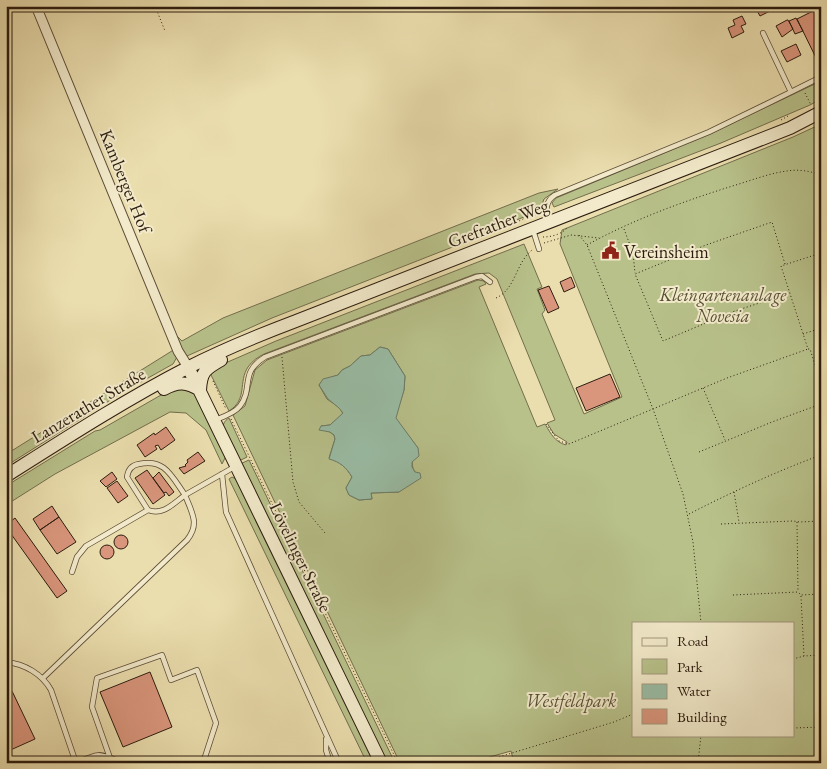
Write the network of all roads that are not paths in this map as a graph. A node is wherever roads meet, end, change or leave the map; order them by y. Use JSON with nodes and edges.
{"nodes":[{"id":1,"x":36,"y":6,"type":"edge"},
{"id":2,"x":763,"y":33,"type":"dead end"},
{"id":3,"x":821,"y":77,"type":"edge"},
{"id":4,"x":791,"y":92,"type":"junction"},
{"id":5,"x":816,"y":109,"type":"edge"},
{"id":6,"x":548,"y":222,"type":"junction"},
{"id":7,"x":533,"y":228,"type":"junction"},
{"id":8,"x":538,"y":247,"type":"road end"},
{"id":9,"x":490,"y":282,"type":"dead end"},
{"id":10,"x":296,"y":321,"type":"junction"},
{"id":11,"x":188,"y":367,"type":"junction"},
{"id":12,"x":201,"y":386,"type":"junction"},
{"id":13,"x":118,"y":406,"type":"junction"},
{"id":14,"x":216,"y":420,"type":"junction"},
{"id":15,"x":237,"y":465,"type":"junction"},
{"id":16,"x":222,"y":474,"type":"junction"},
{"id":17,"x":6,"y":476,"type":"edge"},
{"id":18,"x":185,"y":495,"type":"junction"},
{"id":19,"x":148,"y":510,"type":"junction"},
{"id":20,"x":72,"y":572,"type":"dead end"},
{"id":21,"x":6,"y":662,"type":"edge"},
{"id":22,"x":43,"y":678,"type":"junction"},
{"id":23,"x":326,"y":738,"type":"junction"},
{"id":24,"x":110,"y":760,"type":"edge"},
{"id":25,"x":76,"y":763,"type":"edge"},
{"id":26,"x":123,"y":763,"type":"edge"},
{"id":27,"x":201,"y":763,"type":"edge"},
{"id":28,"x":330,"y":763,"type":"edge"},
{"id":29,"x":339,"y":763,"type":"edge"},
{"id":30,"x":381,"y":763,"type":"edge"}],
"edges":[{"from":1,"to":11,"type":"street","name":"Kamberger Hof"},
{"from":2,"to":4,"type":"lane"},
{"from":3,"to":4,"type":"lane"},
{"from":4,"to":6,"type":"lane"},
{"from":5,"to":6,"type":"main road","name":"Grefrather Weg"},
{"from":6,"to":7,"type":"main road","name":"Grefrather Weg"},
{"from":7,"to":8,"type":"lane"},
{"from":7,"to":10,"type":"main road","name":"Grefrather Weg"},
{"from":9,"to":14,"type":"lane"},
{"from":10,"to":11,"type":"main road","name":"Grefrather Weg"},
{"from":10,"to":12,"type":"main road"},
{"from":11,"to":12,"type":"main road","name":"Lövelinger Straße"},
{"from":11,"to":13,"type":"main road","name":"Lanzerather Straße"},
{"from":12,"to":13,"type":"main road"},
{"from":12,"to":14,"type":"main road","name":"Lövelinger Straße"},
{"from":13,"to":17,"type":"main road","name":"Lanzerather Straße"},
{"from":14,"to":15,"type":"main road","name":"Lövelinger Straße"},
{"from":15,"to":16,"type":"lane"},
{"from":15,"to":30,"type":"main road","name":"Lövelinger Straße"},
{"from":16,"to":18,"type":"lane"},
{"from":16,"to":23,"type":"lane"},
{"from":18,"to":19,"type":"lane"},
{"from":18,"to":19,"type":"lane"},
{"from":18,"to":22,"type":"lane"},
{"from":19,"to":20,"type":"lane"},
{"from":21,"to":22,"type":"lane"},
{"from":22,"to":25,"type":"lane"},
{"from":23,"to":28,"type":"lane"},
{"from":23,"to":29,"type":"lane"},
{"from":24,"to":25,"type":"lane"},
{"from":24,"to":26,"type":"lane"},
{"from":24,"to":27,"type":"lane"}]}
